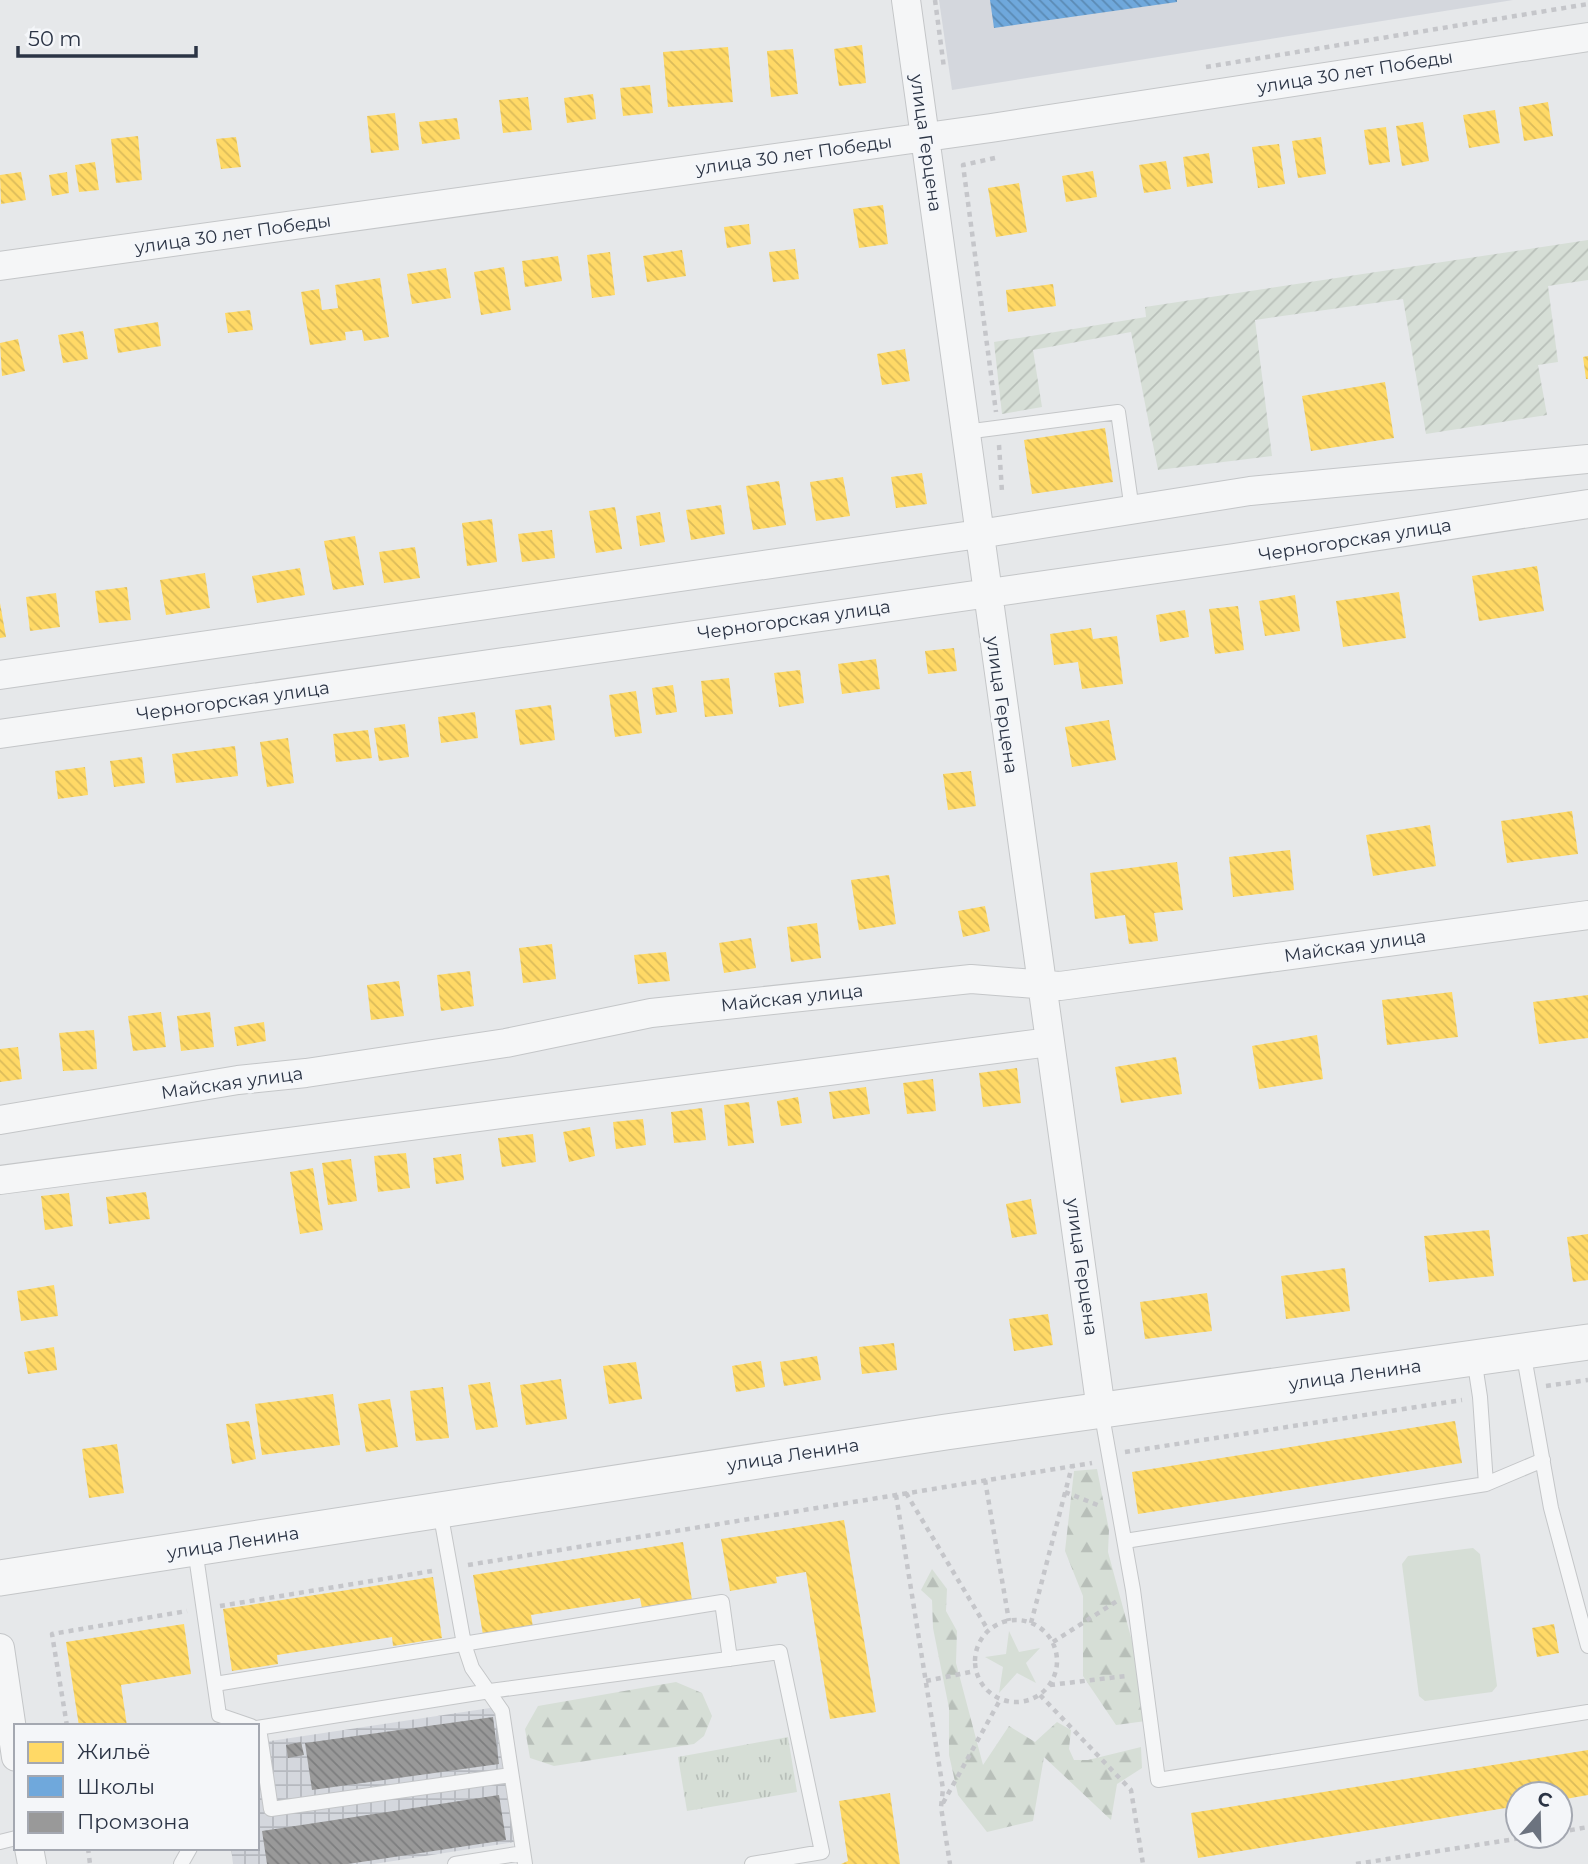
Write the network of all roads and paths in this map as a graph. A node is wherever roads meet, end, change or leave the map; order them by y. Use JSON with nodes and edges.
{"nodes":[{"id":1,"x":906,"y":0,"type":"edge"},
{"id":2,"x":934,"y":0,"type":"edge"},
{"id":3,"x":1588,"y":4,"type":"edge"},
{"id":4,"x":1588,"y":37,"type":"edge"},
{"id":5,"x":1192,"y":69,"type":"dead end"},
{"id":6,"x":946,"y":81,"type":"dead end"},
{"id":7,"x":926,"y":137,"type":"junction"},
{"id":8,"x":995,"y":158,"type":"dead end"},
{"id":9,"x":963,"y":164,"type":"dead end"},
{"id":10,"x":0,"y":266,"type":"edge"},
{"id":11,"x":965,"y":432,"type":"junction"},
{"id":12,"x":1588,"y":459,"type":"edge"},
{"id":13,"x":1588,"y":504,"type":"edge"},
{"id":14,"x":1132,"y":510,"type":"junction"},
{"id":15,"x":979,"y":534,"type":"junction"},
{"id":16,"x":986,"y":592,"type":"junction"},
{"id":17,"x":0,"y":675,"type":"edge"},
{"id":18,"x":0,"y":734,"type":"edge"},
{"id":19,"x":1588,"y":915,"type":"edge"},
{"id":20,"x":1042,"y":986,"type":"junction"},
{"id":21,"x":1050,"y":1042,"type":"junction"},
{"id":22,"x":0,"y":1120,"type":"edge"},
{"id":23,"x":0,"y":1180,"type":"edge"},
{"id":24,"x":1588,"y":1342,"type":"edge"},
{"id":25,"x":1523,"y":1351,"type":"junction"},
{"id":26,"x":1474,"y":1358,"type":"junction"},
{"id":27,"x":1588,"y":1380,"type":"edge"},
{"id":28,"x":1529,"y":1389,"type":"junction"},
{"id":29,"x":1480,"y":1397,"type":"junction"},
{"id":30,"x":1101,"y":1410,"type":"junction"},
{"id":31,"x":1110,"y":1457,"type":"junction"},
{"id":32,"x":1543,"y":1460,"type":"junction"},
{"id":33,"x":1072,"y":1466,"type":"junction"},
{"id":34,"x":985,"y":1480,"type":"junction"},
{"id":35,"x":1486,"y":1484,"type":"junction"},
{"id":36,"x":1065,"y":1492,"type":"junction"},
{"id":37,"x":896,"y":1495,"type":"dead end"},
{"id":38,"x":440,"y":1511,"type":"junction"},
{"id":39,"x":1121,"y":1514,"type":"junction"},
{"id":40,"x":1125,"y":1541,"type":"junction"},
{"id":41,"x":195,"y":1549,"type":"junction"},
{"id":42,"x":0,"y":1578,"type":"edge"},
{"id":43,"x":1133,"y":1590,"type":"junction"},
{"id":44,"x":1009,"y":1620,"type":"junction"},
{"id":45,"x":1031,"y":1623,"type":"junction"},
{"id":46,"x":988,"y":1630,"type":"junction"},
{"id":47,"x":1053,"y":1642,"type":"junction"},
{"id":48,"x":464,"y":1644,"type":"junction"},
{"id":49,"x":1588,"y":1646,"type":"edge"},
{"id":50,"x":0,"y":1648,"type":"edge"},
{"id":51,"x":730,"y":1659,"type":"junction"},
{"id":52,"x":975,"y":1671,"type":"junction"},
{"id":53,"x":1144,"y":1674,"type":"junction"},
{"id":54,"x":926,"y":1681,"type":"junction"},
{"id":55,"x":215,"y":1684,"type":"junction"},
{"id":56,"x":1050,"y":1685,"type":"junction"},
{"id":57,"x":490,"y":1691,"type":"junction"},
{"id":58,"x":1040,"y":1695,"type":"junction"},
{"id":59,"x":1000,"y":1700,"type":"junction"},
{"id":60,"x":1588,"y":1712,"type":"edge"},
{"id":61,"x":247,"y":1724,"type":"edge"},
{"id":62,"x":259,"y":1727,"type":"edge"},
{"id":63,"x":259,"y":1743,"type":"edge"},
{"id":64,"x":10,"y":1749,"type":"edge"},
{"id":65,"x":511,"y":1775,"type":"junction"},
{"id":66,"x":941,"y":1807,"type":"junction"},
{"id":67,"x":1504,"y":1841,"type":"edge"},
{"id":68,"x":524,"y":1858,"type":"edge"},
{"id":69,"x":455,"y":1864,"type":"edge"},
{"id":70,"x":752,"y":1864,"type":"edge"},
{"id":71,"x":950,"y":1864,"type":"edge"},
{"id":72,"x":1143,"y":1864,"type":"edge"},
{"id":73,"x":1356,"y":1864,"type":"edge"}],
"edges":[{"from":1,"to":7,"type":"street","name":"улица Герцена"},
{"from":2,"to":6,"type":"path"},
{"from":3,"to":5,"type":"path"},
{"from":4,"to":7,"type":"street","name":"улица 30 лет Победы"},
{"from":7,"to":10,"type":"street","name":"улица 30 лет Победы"},
{"from":7,"to":11,"type":"street","name":"улица Герцена"},
{"from":8,"to":9,"type":"path"},
{"from":11,"to":14,"type":"lane"},
{"from":11,"to":15,"type":"street","name":"улица Герцена"},
{"from":12,"to":14,"type":"street"},
{"from":13,"to":16,"type":"street","name":"Черногорская улица"},
{"from":14,"to":15,"type":"street"},
{"from":15,"to":16,"type":"street","name":"улица Герцена"},
{"from":15,"to":17,"type":"street"},
{"from":16,"to":18,"type":"street","name":"Черногорская улица"},
{"from":16,"to":20,"type":"street","name":"улица Герцена"},
{"from":19,"to":20,"type":"street","name":"Майская улица"},
{"from":20,"to":21,"type":"street","name":"улица Герцена"},
{"from":20,"to":22,"type":"street","name":"Майская улица"},
{"from":21,"to":23,"type":"street"},
{"from":21,"to":30,"type":"street","name":"улица Герцена"},
{"from":24,"to":25,"type":"street","name":"улица Ленина"},
{"from":25,"to":26,"type":"street","name":"улица Ленина"},
{"from":25,"to":28,"type":"lane"},
{"from":26,"to":29,"type":"lane"},
{"from":26,"to":30,"type":"street","name":"улица Ленина"},
{"from":27,"to":28,"type":"path"},
{"from":28,"to":32,"type":"lane"},
{"from":29,"to":31,"type":"path"},
{"from":29,"to":35,"type":"lane"},
{"from":30,"to":31,"type":"lane"},
{"from":30,"to":38,"type":"street","name":"улица Ленина"},
{"from":31,"to":33,"type":"path"},
{"from":31,"to":39,"type":"lane"},
{"from":32,"to":35,"type":"lane"},
{"from":32,"to":49,"type":"lane"},
{"from":33,"to":34,"type":"path"},
{"from":33,"to":36,"type":"path"},
{"from":34,"to":44,"type":"path"},
{"from":34,"to":46,"type":"path"},
{"from":35,"to":40,"type":"lane"},
{"from":36,"to":39,"type":"path"},
{"from":36,"to":45,"type":"path"},
{"from":37,"to":54,"type":"path"},
{"from":38,"to":41,"type":"street","name":"улица Ленина"},
{"from":38,"to":48,"type":"lane"},
{"from":39,"to":40,"type":"lane"},
{"from":40,"to":43,"type":"lane"},
{"from":41,"to":42,"type":"street","name":"улица Ленина"},
{"from":41,"to":55,"type":"lane"},
{"from":43,"to":47,"type":"path"},
{"from":43,"to":53,"type":"lane"},
{"from":44,"to":45,"type":"path"},
{"from":44,"to":46,"type":"path"},
{"from":45,"to":47,"type":"path"},
{"from":46,"to":52,"type":"path"},
{"from":47,"to":56,"type":"path"},
{"from":48,"to":51,"type":"lane"},
{"from":48,"to":55,"type":"lane"},
{"from":48,"to":57,"type":"lane"},
{"from":50,"to":64,"type":"street"},
{"from":51,"to":57,"type":"lane"},
{"from":51,"to":70,"type":"lane"},
{"from":52,"to":54,"type":"path"},
{"from":52,"to":59,"type":"path"},
{"from":53,"to":56,"type":"path"},
{"from":53,"to":60,"type":"lane"},
{"from":54,"to":66,"type":"path"},
{"from":55,"to":61,"type":"lane"},
{"from":56,"to":58,"type":"path"},
{"from":57,"to":62,"type":"lane"},
{"from":57,"to":65,"type":"lane"},
{"from":58,"to":59,"type":"path"},
{"from":58,"to":72,"type":"path"},
{"from":59,"to":66,"type":"path"},
{"from":63,"to":65,"type":"lane"},
{"from":65,"to":68,"type":"lane"},
{"from":66,"to":71,"type":"path"},
{"from":67,"to":73,"type":"path"},
{"from":68,"to":69,"type":"lane"}]}
